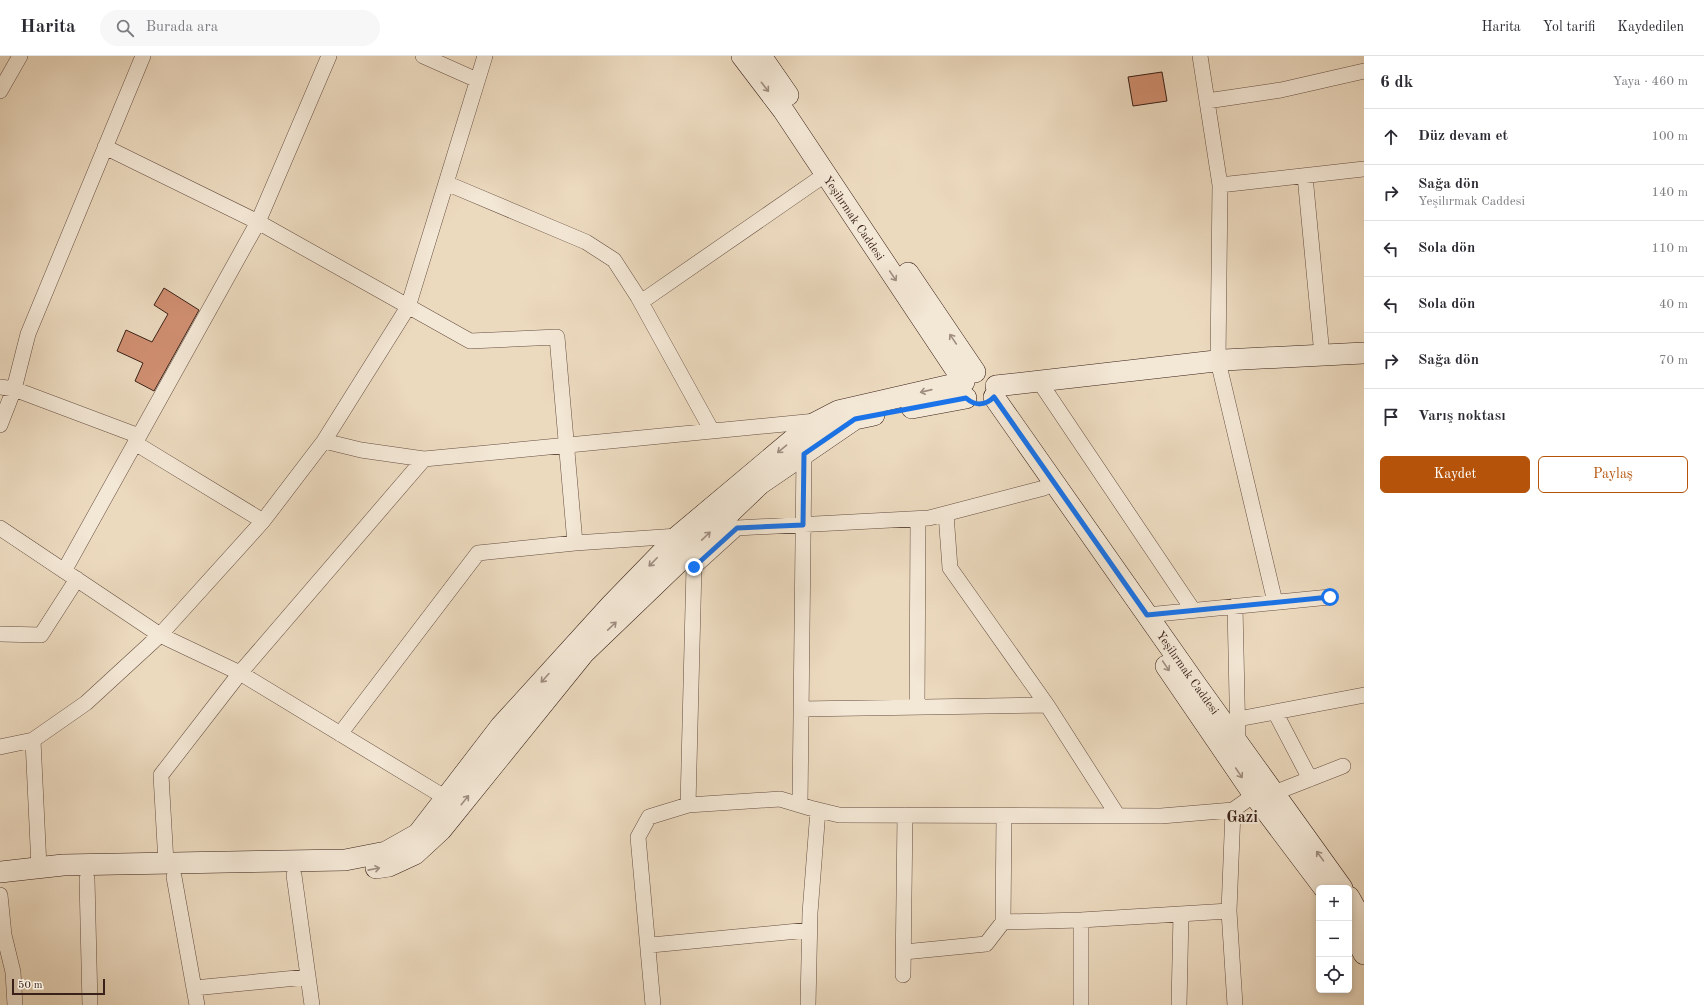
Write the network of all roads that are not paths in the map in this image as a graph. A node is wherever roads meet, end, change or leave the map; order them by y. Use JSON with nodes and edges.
{"nodes":[{"id":1,"x":20,"y":56,"type":"edge"},
{"id":2,"x":329,"y":56,"type":"edge"},
{"id":3,"x":423,"y":56,"type":"edge"},
{"id":4,"x":485,"y":56,"type":"edge"},
{"id":5,"x":742,"y":56,"type":"edge"},
{"id":6,"x":761,"y":56,"type":"edge"},
{"id":7,"x":1203,"y":57,"type":"edge"},
{"id":8,"x":138,"y":58,"type":"edge"},
{"id":9,"x":1364,"y":71,"type":"edge"},
{"id":10,"x":478,"y":80,"type":"junction"},
{"id":11,"x":0,"y":91,"type":"edge"},
{"id":12,"x":1207,"y":101,"type":"junction"},
{"id":13,"x":105,"y":147,"type":"junction"},
{"id":14,"x":1364,"y":170,"type":"edge"},
{"id":15,"x":826,"y":174,"type":"junction"},
{"id":16,"x":1305,"y":176,"type":"junction"},
{"id":17,"x":446,"y":183,"type":"junction"},
{"id":18,"x":1220,"y":185,"type":"junction"},
{"id":19,"x":258,"y":222,"type":"junction"},
{"id":20,"x":641,"y":302,"type":"junction"},
{"id":21,"x":408,"y":307,"type":"junction"},
{"id":22,"x":1364,"y":353,"type":"edge"},
{"id":23,"x":1322,"y":355,"type":"junction"},
{"id":24,"x":1218,"y":361,"type":"junction"},
{"id":25,"x":1039,"y":381,"type":"junction"},
{"id":26,"x":7,"y":388,"type":"edge"},
{"id":27,"x":980,"y":389,"type":"junction"},
{"id":28,"x":820,"y":420,"type":"junction"},
{"id":29,"x":0,"y":425,"type":"edge"},
{"id":30,"x":712,"y":431,"type":"junction"},
{"id":31,"x":137,"y":440,"type":"junction"},
{"id":32,"x":324,"y":441,"type":"junction"},
{"id":33,"x":567,"y":445,"type":"junction"},
{"id":34,"x":804,"y":454,"type":"junction"},
{"id":35,"x":424,"y":459,"type":"junction"},
{"id":36,"x":1044,"y":488,"type":"junction"},
{"id":37,"x":946,"y":514,"type":"junction"},
{"id":38,"x":918,"y":519,"type":"junction"},
{"id":39,"x":263,"y":521,"type":"junction"},
{"id":40,"x":803,"y":525,"type":"junction"},
{"id":41,"x":0,"y":528,"type":"edge"},
{"id":42,"x":678,"y":536,"type":"junction"},
{"id":43,"x":575,"y":543,"type":"junction"},
{"id":44,"x":70,"y":575,"type":"junction"},
{"id":45,"x":1330,"y":597,"type":"dead end"},
{"id":46,"x":1275,"y":602,"type":"junction"},
{"id":47,"x":1235,"y":606,"type":"junction"},
{"id":48,"x":1193,"y":610,"type":"junction"},
{"id":49,"x":1147,"y":615,"type":"junction"},
{"id":50,"x":0,"y":634,"type":"edge"},
{"id":51,"x":160,"y":635,"type":"junction"},
{"id":52,"x":240,"y":673,"type":"junction"},
{"id":53,"x":1364,"y":695,"type":"edge"},
{"id":54,"x":1047,"y":705,"type":"junction"},
{"id":55,"x":918,"y":707,"type":"junction"},
{"id":56,"x":801,"y":709,"type":"junction"},
{"id":57,"x":1275,"y":712,"type":"junction"},
{"id":58,"x":1238,"y":719,"type":"junction"},
{"id":59,"x":340,"y":734,"type":"junction"},
{"id":60,"x":33,"y":740,"type":"junction"},
{"id":61,"x":1238,"y":743,"type":"junction"},
{"id":62,"x":0,"y":747,"type":"edge"},
{"id":63,"x":1342,"y":766,"type":"dead end"},
{"id":64,"x":1310,"y":779,"type":"junction"},
{"id":65,"x":1264,"y":794,"type":"junction"},
{"id":66,"x":446,"y":798,"type":"junction"},
{"id":67,"x":688,"y":804,"type":"junction"},
{"id":68,"x":800,"y":805,"type":"junction"},
{"id":69,"x":818,"y":810,"type":"junction"},
{"id":70,"x":1233,"y":810,"type":"junction"},
{"id":71,"x":906,"y":815,"type":"junction"},
{"id":72,"x":1004,"y":816,"type":"junction"},
{"id":73,"x":1118,"y":816,"type":"junction"},
{"id":74,"x":39,"y":867,"type":"junction"},
{"id":75,"x":170,"y":870,"type":"junction"},
{"id":76,"x":0,"y":872,"type":"edge"},
{"id":77,"x":294,"y":875,"type":"junction"},
{"id":78,"x":87,"y":879,"type":"junction"},
{"id":79,"x":0,"y":882,"type":"edge"},
{"id":80,"x":1322,"y":885,"type":"edge"},
{"id":81,"x":1340,"y":885,"type":"edge"},
{"id":82,"x":0,"y":894,"type":"edge"},
{"id":83,"x":1352,"y":902,"type":"edge"},
{"id":84,"x":1229,"y":911,"type":"junction"},
{"id":85,"x":1181,"y":914,"type":"junction"},
{"id":86,"x":1081,"y":920,"type":"junction"},
{"id":87,"x":1003,"y":922,"type":"junction"},
{"id":88,"x":1364,"y":924,"type":"edge"},
{"id":89,"x":809,"y":930,"type":"junction"},
{"id":90,"x":1352,"y":932,"type":"edge"},
{"id":91,"x":2,"y":936,"type":"edge"},
{"id":92,"x":651,"y":945,"type":"dead end"},
{"id":93,"x":904,"y":952,"type":"junction"},
{"id":94,"x":1364,"y":954,"type":"edge"},
{"id":95,"x":903,"y":975,"type":"dead end"},
{"id":96,"x":307,"y":977,"type":"junction"},
{"id":97,"x":194,"y":988,"type":"junction"},
{"id":98,"x":15,"y":1005,"type":"edge"},
{"id":99,"x":90,"y":1005,"type":"edge"},
{"id":100,"x":197,"y":1005,"type":"edge"},
{"id":101,"x":312,"y":1005,"type":"edge"},
{"id":102,"x":653,"y":1005,"type":"edge"},
{"id":103,"x":808,"y":1005,"type":"edge"},
{"id":104,"x":1081,"y":1005,"type":"edge"},
{"id":105,"x":1179,"y":1005,"type":"edge"},
{"id":106,"x":1235,"y":1005,"type":"edge"}],
"edges":[{"from":1,"to":11,"type":"street"},
{"from":2,"to":19,"type":"street"},
{"from":3,"to":10,"type":"street"},
{"from":4,"to":10,"type":"street"},
{"from":5,"to":15,"type":"main road","name":"Yeşilırmak Caddesi","one_way":true},
{"from":27,"to":6,"type":"main road","name":"Yeşilırmak Caddesi","one_way":true},
{"from":7,"to":12,"type":"street"},
{"from":8,"to":13,"type":"street"},
{"from":9,"to":12,"type":"street"},
{"from":10,"to":17,"type":"street"},
{"from":12,"to":18,"type":"street"},
{"from":13,"to":19,"type":"street"},
{"from":13,"to":26,"type":"street"},
{"from":14,"to":16,"type":"street"},
{"from":15,"to":20,"type":"street"},
{"from":15,"to":27,"type":"main road","name":"Yeşilırmak Caddesi","one_way":true},
{"from":16,"to":18,"type":"street"},
{"from":16,"to":23,"type":"street"},
{"from":17,"to":20,"type":"street"},
{"from":17,"to":21,"type":"street"},
{"from":18,"to":24,"type":"street"},
{"from":19,"to":21,"type":"street"},
{"from":19,"to":31,"type":"street"},
{"from":20,"to":30,"type":"street"},
{"from":21,"to":32,"type":"street"},
{"from":21,"to":33,"type":"street"},
{"from":22,"to":23,"type":"main road"},
{"from":23,"to":24,"type":"main road"},
{"from":24,"to":25,"type":"main road"},
{"from":24,"to":46,"type":"street"},
{"from":25,"to":27,"type":"main road"},
{"from":25,"to":48,"type":"street"},
{"from":26,"to":29,"type":"street"},
{"from":26,"to":31,"type":"street"},
{"from":27,"to":28,"type":"main road","one_way":true},
{"from":27,"to":34,"type":"main road"},
{"from":27,"to":36,"type":"main road","name":"Yeşilırmak Caddesi"},
{"from":27,"to":49,"type":"main road","name":"Yeşilırmak Caddesi"},
{"from":28,"to":30,"type":"street"},
{"from":28,"to":42,"type":"main road","one_way":true},
{"from":30,"to":33,"type":"street"},
{"from":31,"to":39,"type":"street"},
{"from":31,"to":44,"type":"street"},
{"from":32,"to":35,"type":"street"},
{"from":32,"to":39,"type":"street"},
{"from":33,"to":35,"type":"street"},
{"from":33,"to":43,"type":"street"},
{"from":34,"to":40,"type":"street"},
{"from":77,"to":34,"type":"main road","one_way":true},
{"from":35,"to":52,"type":"street"},
{"from":36,"to":37,"type":"street"},
{"from":36,"to":65,"type":"main road","name":"Yeşilırmak Caddesi","one_way":true},
{"from":37,"to":38,"type":"street"},
{"from":37,"to":54,"type":"street"},
{"from":38,"to":40,"type":"street"},
{"from":38,"to":55,"type":"street"},
{"from":39,"to":51,"type":"street"},
{"from":40,"to":56,"type":"street"},
{"from":40,"to":67,"type":"street"},
{"from":41,"to":44,"type":"street"},
{"from":42,"to":43,"type":"street"},
{"from":42,"to":66,"type":"main road","one_way":true},
{"from":43,"to":59,"type":"street"},
{"from":44,"to":50,"type":"street"},
{"from":44,"to":51,"type":"street"},
{"from":45,"to":46,"type":"street"},
{"from":46,"to":47,"type":"street"},
{"from":47,"to":48,"type":"street"},
{"from":47,"to":58,"type":"street"},
{"from":48,"to":49,"type":"street"},
{"from":49,"to":61,"type":"main road","name":"Yeşilırmak Caddesi"},
{"from":51,"to":52,"type":"street"},
{"from":51,"to":60,"type":"street"},
{"from":52,"to":59,"type":"street"},
{"from":52,"to":75,"type":"street"},
{"from":53,"to":57,"type":"street"},
{"from":54,"to":55,"type":"street"},
{"from":54,"to":73,"type":"street"},
{"from":55,"to":56,"type":"street"},
{"from":56,"to":68,"type":"street"},
{"from":57,"to":58,"type":"street"},
{"from":57,"to":64,"type":"street"},
{"from":58,"to":61,"type":"street"},
{"from":59,"to":66,"type":"street"},
{"from":60,"to":62,"type":"street"},
{"from":60,"to":74,"type":"street"},
{"from":61,"to":65,"type":"main road","name":"Yeşilırmak Caddesi"},
{"from":63,"to":64,"type":"street"},
{"from":64,"to":65,"type":"street"},
{"from":65,"to":70,"type":"street"},
{"from":65,"to":80,"type":"main road","name":"Yeşilırmak Caddesi"},
{"from":81,"to":65,"type":"main road","name":"Yeşilırmak Caddesi","one_way":true},
{"from":66,"to":75,"type":"main road"},
{"from":67,"to":68,"type":"street"},
{"from":67,"to":102,"type":"street"},
{"from":68,"to":69,"type":"street"},
{"from":69,"to":71,"type":"street"},
{"from":69,"to":89,"type":"street"},
{"from":70,"to":73,"type":"street"},
{"from":70,"to":84,"type":"street"},
{"from":71,"to":72,"type":"street"},
{"from":71,"to":93,"type":"street"},
{"from":72,"to":73,"type":"street"},
{"from":72,"to":87,"type":"street"},
{"from":74,"to":75,"type":"main road"},
{"from":74,"to":76,"type":"main road"},
{"from":75,"to":77,"type":"main road"},
{"from":75,"to":78,"type":"main road"},
{"from":75,"to":97,"type":"street"},
{"from":77,"to":96,"type":"street"},
{"from":78,"to":79,"type":"main road"},
{"from":78,"to":99,"type":"street"},
{"from":82,"to":91,"type":"street"},
{"from":83,"to":88,"type":"main road"},
{"from":84,"to":85,"type":"street"},
{"from":84,"to":106,"type":"street"},
{"from":85,"to":86,"type":"street"},
{"from":85,"to":105,"type":"street"},
{"from":86,"to":87,"type":"street"},
{"from":86,"to":104,"type":"street"},
{"from":87,"to":93,"type":"street"},
{"from":89,"to":92,"type":"street"},
{"from":89,"to":103,"type":"street"},
{"from":90,"to":94,"type":"main road"},
{"from":91,"to":98,"type":"street"},
{"from":93,"to":95,"type":"street"},
{"from":96,"to":97,"type":"street"},
{"from":96,"to":101,"type":"street"},
{"from":97,"to":100,"type":"street"}]}
